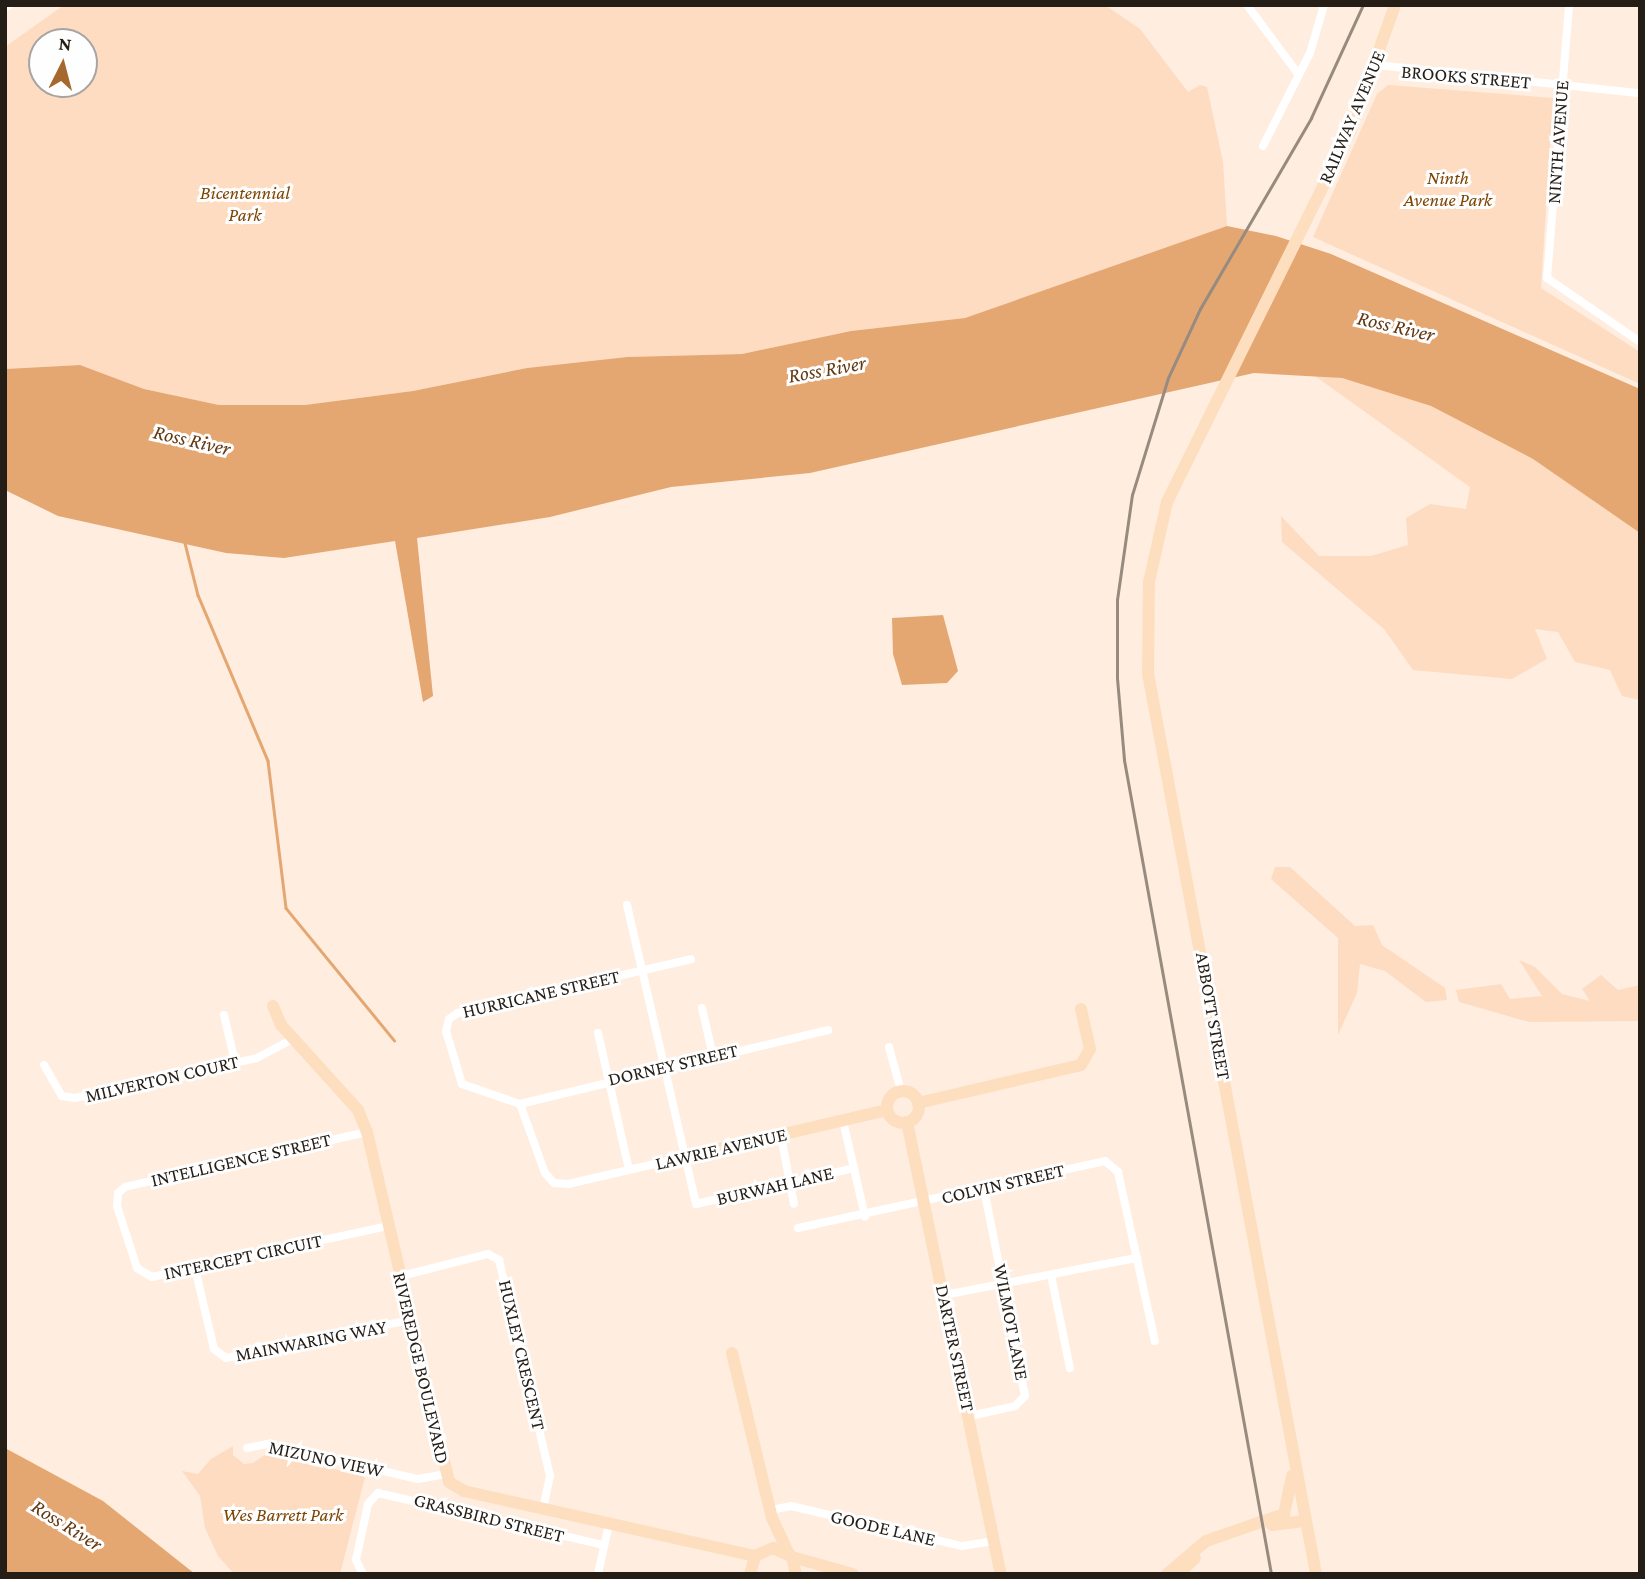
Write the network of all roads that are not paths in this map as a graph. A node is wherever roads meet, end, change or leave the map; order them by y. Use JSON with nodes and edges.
{"nodes":[{"id":1,"x":1247,"y":5,"type":"edge"},
{"id":2,"x":1324,"y":5,"type":"edge"},
{"id":3,"x":1395,"y":5,"type":"edge"},
{"id":4,"x":1569,"y":5,"type":"edge"},
{"id":5,"x":1376,"y":65,"type":"junction"},
{"id":6,"x":1299,"y":75,"type":"junction"},
{"id":7,"x":1562,"y":85,"type":"junction"},
{"id":8,"x":1640,"y":93,"type":"edge"},
{"id":9,"x":1263,"y":146,"type":"dead end"},
{"id":10,"x":1640,"y":342,"type":"edge"},
{"id":11,"x":1187,"y":460,"type":"joint"},
{"id":12,"x":627,"y":905,"type":"dead end"},
{"id":13,"x":691,"y":959,"type":"dead end"},
{"id":14,"x":642,"y":970,"type":"junction"},
{"id":15,"x":273,"y":1006,"type":"dead end"},
{"id":16,"x":702,"y":1008,"type":"dead end"},
{"id":17,"x":1081,"y":1009,"type":"dead end"},
{"id":18,"x":224,"y":1015,"type":"dead end"},
{"id":19,"x":828,"y":1030,"type":"dead end"},
{"id":20,"x":598,"y":1033,"type":"dead end"},
{"id":21,"x":292,"y":1039,"type":"junction"},
{"id":22,"x":889,"y":1047,"type":"dead end"},
{"id":23,"x":713,"y":1056,"type":"junction"},
{"id":24,"x":235,"y":1062,"type":"junction"},
{"id":25,"x":44,"y":1065,"type":"dead end"},
{"id":26,"x":664,"y":1067,"type":"junction"},
{"id":27,"x":608,"y":1079,"type":"junction"},
{"id":28,"x":901,"y":1091,"type":"junction"},
{"id":29,"x":918,"y":1103,"type":"junction"},
{"id":30,"x":520,"y":1104,"type":"junction"},
{"id":31,"x":887,"y":1110,"type":"junction"},
{"id":32,"x":843,"y":1121,"type":"junction"},
{"id":33,"x":907,"y":1122,"type":"junction"},
{"id":34,"x":367,"y":1132,"type":"junction"},
{"id":35,"x":781,"y":1136,"type":"junction"},
{"id":36,"x":685,"y":1157,"type":"junction"},
{"id":37,"x":854,"y":1168,"type":"junction"},
{"id":38,"x":629,"y":1170,"type":"junction"},
{"id":39,"x":791,"y":1182,"type":"junction"},
{"id":40,"x":984,"y":1188,"type":"junction"},
{"id":41,"x":118,"y":1194,"type":"joint"},
{"id":42,"x":925,"y":1202,"type":"junction"},
{"id":43,"x":794,"y":1204,"type":"dead end"},
{"id":44,"x":865,"y":1216,"type":"junction"},
{"id":45,"x":388,"y":1226,"type":"junction"},
{"id":46,"x":798,"y":1228,"type":"dead end"},
{"id":47,"x":1137,"y":1258,"type":"junction"},
{"id":48,"x":195,"y":1268,"type":"junction"},
{"id":49,"x":1051,"y":1275,"type":"junction"},
{"id":50,"x":401,"y":1276,"type":"junction"},
{"id":51,"x":1004,"y":1283,"type":"junction"},
{"id":52,"x":944,"y":1295,"type":"junction"},
{"id":53,"x":409,"y":1320,"type":"junction"},
{"id":54,"x":1155,"y":1341,"type":"dead end"},
{"id":55,"x":732,"y":1353,"type":"dead end"},
{"id":56,"x":1070,"y":1368,"type":"dead end"},
{"id":57,"x":970,"y":1416,"type":"junction"},
{"id":58,"x":247,"y":1448,"type":"dead end"},
{"id":59,"x":1293,"y":1458,"type":"junction"},
{"id":60,"x":445,"y":1474,"type":"junction"},
{"id":61,"x":543,"y":1509,"type":"junction"},
{"id":62,"x":771,"y":1514,"type":"junction"},
{"id":63,"x":1307,"y":1521,"type":"junction"},
{"id":64,"x":609,"y":1524,"type":"junction"},
{"id":65,"x":995,"y":1541,"type":"junction"},
{"id":66,"x":604,"y":1545,"type":"junction"},
{"id":67,"x":724,"y":1551,"type":"junction"},
{"id":68,"x":760,"y":1553,"type":"junction"},
{"id":69,"x":790,"y":1555,"type":"junction"},
{"id":70,"x":750,"y":1573,"type":"edge"},
{"id":71,"x":363,"y":1574,"type":"edge"},
{"id":72,"x":598,"y":1574,"type":"edge"},
{"id":73,"x":796,"y":1574,"type":"edge"},
{"id":74,"x":853,"y":1574,"type":"edge"},
{"id":75,"x":1001,"y":1574,"type":"edge"},
{"id":76,"x":1167,"y":1574,"type":"edge"},
{"id":77,"x":1178,"y":1574,"type":"edge"},
{"id":78,"x":1316,"y":1574,"type":"edge"}],
"edges":[{"from":1,"to":6,"type":"street"},
{"from":2,"to":6,"type":"street"},
{"from":3,"to":5,"type":"street","name":"RAILWAY AVENUE"},
{"from":4,"to":7,"type":"street","name":"NINTH AVENUE"},
{"from":5,"to":7,"type":"street","name":"BROOKS STREET"},
{"from":5,"to":11,"type":"street","name":"RAILWAY AVENUE"},
{"from":6,"to":9,"type":"street"},
{"from":7,"to":8,"type":"street","name":"BROOKS STREET"},
{"from":7,"to":10,"type":"street","name":"NINTH AVENUE"},
{"from":11,"to":59,"type":"street","name":"ABBOTT STREET"},
{"from":12,"to":14,"type":"street"},
{"from":13,"to":14,"type":"street"},
{"from":14,"to":26,"type":"street"},
{"from":14,"to":30,"type":"street","name":"HURRICANE STREET"},
{"from":15,"to":21,"type":"street","name":"RIVEREDGE BOULEVARD"},
{"from":16,"to":23,"type":"street"},
{"from":17,"to":29,"type":"street"},
{"from":18,"to":24,"type":"street"},
{"from":19,"to":23,"type":"street","name":"DORNEY STREET"},
{"from":20,"to":27,"type":"street"},
{"from":21,"to":24,"type":"street","name":"MILVERTON COURT"},
{"from":21,"to":34,"type":"street","name":"RIVEREDGE BOULEVARD"},
{"from":22,"to":28,"type":"street"},
{"from":23,"to":26,"type":"street","name":"DORNEY STREET"},
{"from":24,"to":25,"type":"street","name":"MILVERTON COURT"},
{"from":26,"to":27,"type":"street","name":"DORNEY STREET"},
{"from":26,"to":36,"type":"street"},
{"from":27,"to":30,"type":"street","name":"DORNEY STREET"},
{"from":27,"to":38,"type":"street"},
{"from":28,"to":29,"type":"street"},
{"from":28,"to":31,"type":"street"},
{"from":29,"to":33,"type":"street"},
{"from":30,"to":38,"type":"street","name":"LAWRIE AVENUE"},
{"from":31,"to":32,"type":"street","name":"LAWRIE AVENUE"},
{"from":31,"to":33,"type":"street"},
{"from":32,"to":35,"type":"street","name":"LAWRIE AVENUE"},
{"from":32,"to":37,"type":"street"},
{"from":33,"to":42,"type":"street","name":"DARTER STREET"},
{"from":34,"to":41,"type":"street","name":"INTELLIGENCE STREET"},
{"from":34,"to":45,"type":"street","name":"RIVEREDGE BOULEVARD"},
{"from":35,"to":36,"type":"street","name":"LAWRIE AVENUE"},
{"from":35,"to":39,"type":"street"},
{"from":36,"to":38,"type":"street","name":"LAWRIE AVENUE"},
{"from":36,"to":39,"type":"street","name":"BURWAH LANE"},
{"from":37,"to":39,"type":"street","name":"BURWAH LANE"},
{"from":37,"to":44,"type":"street"},
{"from":39,"to":43,"type":"street"},
{"from":40,"to":42,"type":"street","name":"COLVIN STREET"},
{"from":40,"to":47,"type":"street","name":"COLVIN STREET"},
{"from":40,"to":51,"type":"street","name":"WILMOT LANE"},
{"from":41,"to":48,"type":"street","name":"INTERCEPT CIRCUIT"},
{"from":42,"to":44,"type":"street","name":"COLVIN STREET"},
{"from":42,"to":52,"type":"street","name":"DARTER STREET"},
{"from":44,"to":46,"type":"street","name":"COLVIN STREET"},
{"from":45,"to":48,"type":"street","name":"INTERCEPT CIRCUIT"},
{"from":45,"to":50,"type":"street","name":"RIVEREDGE BOULEVARD"},
{"from":47,"to":49,"type":"street"},
{"from":47,"to":54,"type":"street"},
{"from":48,"to":53,"type":"street","name":"MAINWARING WAY"},
{"from":49,"to":51,"type":"street"},
{"from":49,"to":56,"type":"street"},
{"from":50,"to":53,"type":"street","name":"RIVEREDGE BOULEVARD"},
{"from":50,"to":61,"type":"street","name":"HUXLEY CRESCENT"},
{"from":51,"to":52,"type":"street"},
{"from":51,"to":57,"type":"street","name":"WILMOT LANE"},
{"from":52,"to":57,"type":"street","name":"DARTER STREET"},
{"from":53,"to":60,"type":"street","name":"RIVEREDGE BOULEVARD"},
{"from":55,"to":62,"type":"street"},
{"from":57,"to":65,"type":"street","name":"DARTER STREET"},
{"from":58,"to":60,"type":"street","name":"MIZUNO VIEW"},
{"from":59,"to":63,"type":"street","name":"ABBOTT STREET"},
{"from":59,"to":76,"type":"street"},
{"from":60,"to":61,"type":"street","name":"RIVEREDGE BOULEVARD"},
{"from":61,"to":64,"type":"street","name":"RIVEREDGE BOULEVARD"},
{"from":62,"to":65,"type":"street","name":"GOODE LANE"},
{"from":62,"to":68,"type":"street"},
{"from":62,"to":69,"type":"street"},
{"from":63,"to":77,"type":"street"},
{"from":63,"to":78,"type":"street","name":"ABBOTT STREET"},
{"from":64,"to":66,"type":"street"},
{"from":64,"to":67,"type":"street","name":"RIVEREDGE BOULEVARD"},
{"from":65,"to":75,"type":"street","name":"DARTER STREET"},
{"from":66,"to":71,"type":"street","name":"GRASSBIRD STREET"},
{"from":66,"to":72,"type":"street"},
{"from":67,"to":68,"type":"street","name":"RIVEREDGE BOULEVARD"},
{"from":67,"to":70,"type":"street","name":"RIVEREDGE BOULEVARD"},
{"from":68,"to":69,"type":"street","name":"RIVEREDGE BOULEVARD"},
{"from":68,"to":70,"type":"street"},
{"from":69,"to":73,"type":"street"},
{"from":69,"to":74,"type":"street"}]}
